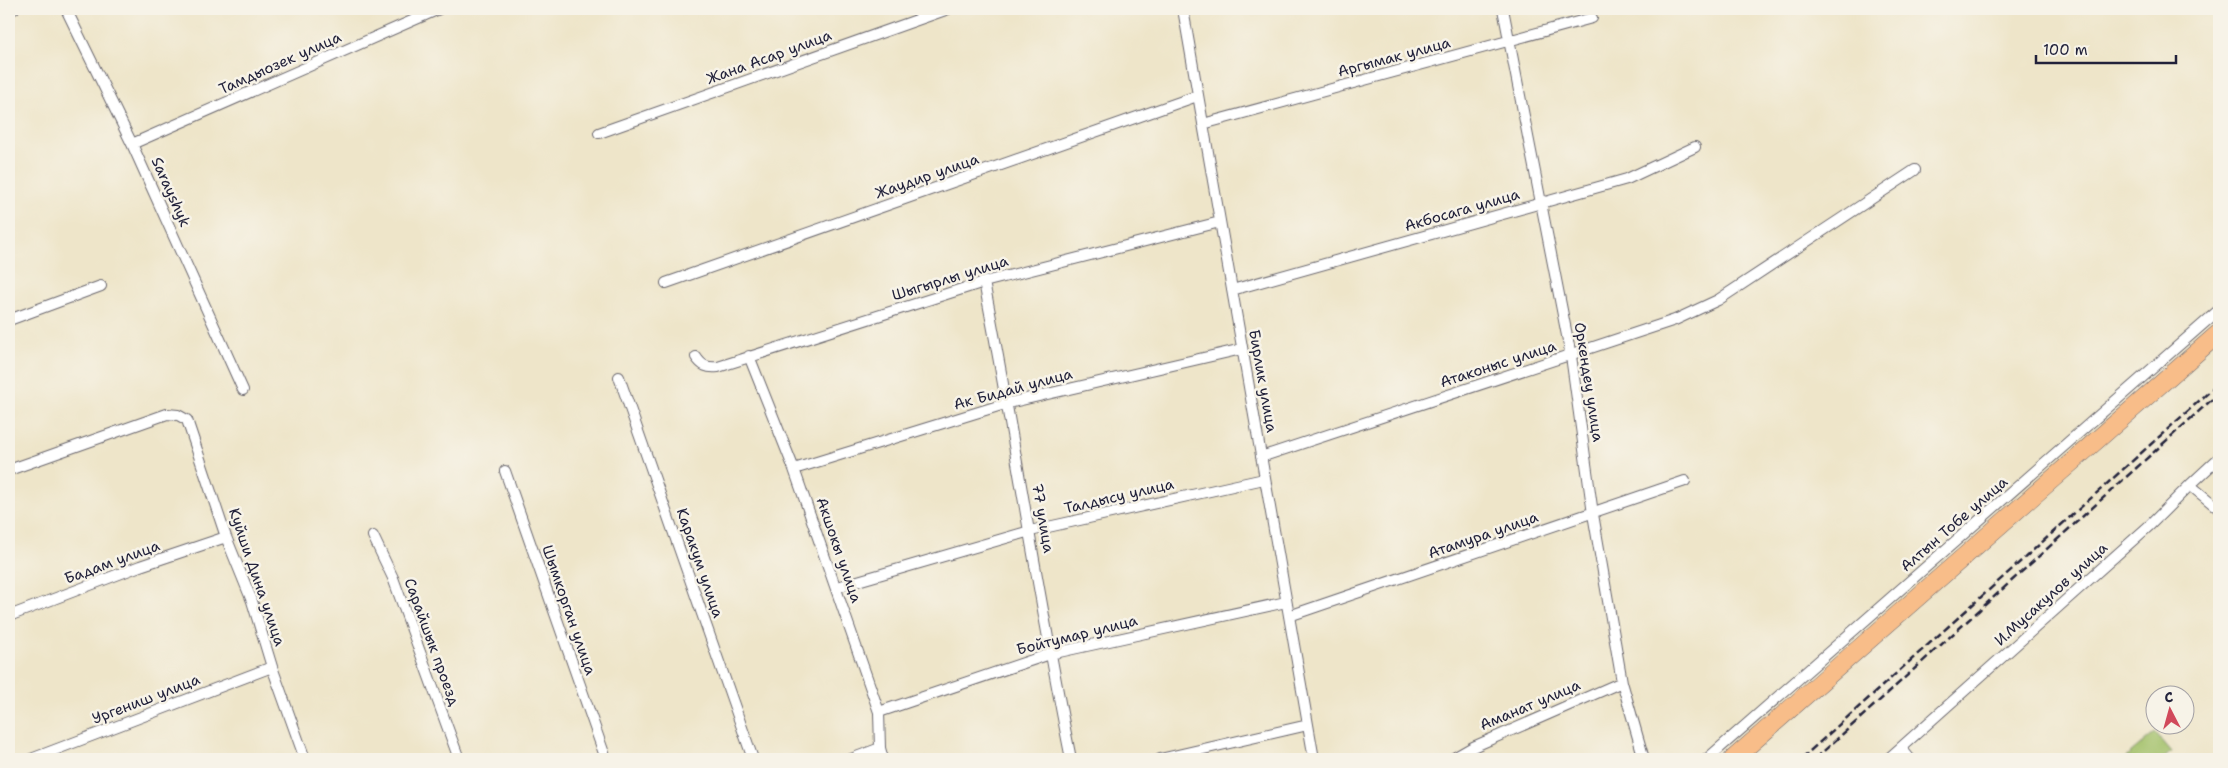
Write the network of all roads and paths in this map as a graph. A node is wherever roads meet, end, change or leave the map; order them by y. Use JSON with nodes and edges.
{"nodes":[{"id":1,"x":14,"y":9,"type":"edge"},
{"id":2,"x":66,"y":9,"type":"edge"},
{"id":3,"x":439,"y":9,"type":"edge"},
{"id":4,"x":948,"y":9,"type":"edge"},
{"id":5,"x":1183,"y":9,"type":"edge"},
{"id":6,"x":1503,"y":9,"type":"edge"},
{"id":7,"x":9,"y":11,"type":"edge"},
{"id":8,"x":1592,"y":18,"type":"dead end"},
{"id":9,"x":1510,"y":41,"type":"junction"},
{"id":10,"x":1197,"y":96,"type":"junction"},
{"id":11,"x":1203,"y":124,"type":"junction"},
{"id":12,"x":599,"y":133,"type":"dead end"},
{"id":13,"x":132,"y":144,"type":"junction"},
{"id":14,"x":1695,"y":147,"type":"dead end"},
{"id":15,"x":1914,"y":170,"type":"dead end"},
{"id":16,"x":1542,"y":203,"type":"junction"},
{"id":17,"x":1220,"y":222,"type":"junction"},
{"id":18,"x":984,"y":282,"type":"junction"},
{"id":19,"x":666,"y":284,"type":"dead end"},
{"id":20,"x":101,"y":286,"type":"dead end"},
{"id":21,"x":1232,"y":290,"type":"junction"},
{"id":22,"x":2219,"y":310,"type":"edge"},
{"id":23,"x":9,"y":320,"type":"edge"},
{"id":24,"x":2219,"y":333,"type":"edge"},
{"id":25,"x":1242,"y":349,"type":"junction"},
{"id":26,"x":2219,"y":349,"type":"edge"},
{"id":27,"x":749,"y":356,"type":"junction"},
{"id":28,"x":1571,"y":356,"type":"junction"},
{"id":29,"x":696,"y":357,"type":"dead end"},
{"id":30,"x":619,"y":377,"type":"dead end"},
{"id":31,"x":243,"y":390,"type":"dead end"},
{"id":32,"x":1008,"y":403,"type":"junction"},
{"id":33,"x":1261,"y":457,"type":"junction"},
{"id":34,"x":2219,"y":458,"type":"edge"},
{"id":35,"x":794,"y":469,"type":"junction"},
{"id":36,"x":9,"y":470,"type":"edge"},
{"id":37,"x":505,"y":471,"type":"dead end"},
{"id":38,"x":1264,"y":479,"type":"junction"},
{"id":39,"x":1685,"y":481,"type":"dead end"},
{"id":40,"x":2190,"y":485,"type":"junction"},
{"id":41,"x":2219,"y":509,"type":"edge"},
{"id":42,"x":1593,"y":514,"type":"junction"},
{"id":43,"x":1030,"y":531,"type":"junction"},
{"id":44,"x":373,"y":536,"type":"dead end"},
{"id":45,"x":226,"y":537,"type":"junction"},
{"id":46,"x":837,"y":587,"type":"junction"},
{"id":47,"x":1286,"y":602,"type":"junction"},
{"id":48,"x":9,"y":616,"type":"edge"},
{"id":49,"x":1289,"y":616,"type":"junction"},
{"id":50,"x":1050,"y":654,"type":"junction"},
{"id":51,"x":272,"y":666,"type":"junction"},
{"id":52,"x":1622,"y":682,"type":"junction"},
{"id":53,"x":879,"y":712,"type":"junction"},
{"id":54,"x":1308,"y":726,"type":"junction"},
{"id":55,"x":880,"y":748,"type":"junction"},
{"id":56,"x":1901,"y":748,"type":"junction"},
{"id":57,"x":31,"y":759,"type":"edge"},
{"id":58,"x":304,"y":759,"type":"edge"},
{"id":59,"x":459,"y":759,"type":"edge"},
{"id":60,"x":606,"y":759,"type":"edge"},
{"id":61,"x":753,"y":759,"type":"edge"},
{"id":62,"x":851,"y":759,"type":"edge"},
{"id":63,"x":883,"y":759,"type":"edge"},
{"id":64,"x":1071,"y":759,"type":"edge"},
{"id":65,"x":1160,"y":759,"type":"edge"},
{"id":66,"x":1314,"y":759,"type":"edge"},
{"id":67,"x":1452,"y":759,"type":"edge"},
{"id":68,"x":1644,"y":759,"type":"edge"},
{"id":69,"x":1707,"y":759,"type":"edge"},
{"id":70,"x":1733,"y":759,"type":"edge"},
{"id":71,"x":1751,"y":759,"type":"edge"},
{"id":72,"x":1888,"y":759,"type":"edge"},
{"id":73,"x":1910,"y":759,"type":"edge"}],
"edges":[{"from":1,"to":7,"type":"street"},
{"from":2,"to":13,"type":"street","name":"Sarayshyk"},
{"from":3,"to":13,"type":"street","name":"Тамдыозек улица"},
{"from":4,"to":12,"type":"street","name":"Жана Асар улица"},
{"from":5,"to":10,"type":"street","name":"Бирлик улица"},
{"from":6,"to":9,"type":"street","name":"Оркендеу улица"},
{"from":8,"to":9,"type":"street","name":"Аргымак улица"},
{"from":9,"to":11,"type":"street","name":"Аргымак улица"},
{"from":9,"to":16,"type":"street","name":"Оркендеу улица"},
{"from":10,"to":11,"type":"street","name":"Бирлик улица"},
{"from":10,"to":19,"type":"street","name":"Жаудир улица"},
{"from":11,"to":17,"type":"street","name":"Бирлик улица"},
{"from":13,"to":31,"type":"street","name":"Sarayshyk"},
{"from":14,"to":16,"type":"street","name":"Акбосага улица"},
{"from":15,"to":28,"type":"street","name":"Атаконыс улица"},
{"from":16,"to":21,"type":"street","name":"Акбосага улица"},
{"from":16,"to":28,"type":"street","name":"Оркендеу улица"},
{"from":17,"to":18,"type":"street","name":"Шыгырлы улица"},
{"from":17,"to":21,"type":"street","name":"Бирлик улица"},
{"from":18,"to":27,"type":"street","name":"Шыгырлы улица"},
{"from":18,"to":32,"type":"street","name":"77 улица"},
{"from":20,"to":23,"type":"street"},
{"from":21,"to":25,"type":"street","name":"Бирлик улица"},
{"from":22,"to":69,"type":"street","name":"Алтын Тобе улица"},
{"from":24,"to":70,"type":"highway"},
{"from":25,"to":32,"type":"street","name":"Ак Бидай улица"},
{"from":25,"to":33,"type":"street","name":"Бирлик улица"},
{"from":26,"to":71,"type":"highway"},
{"from":27,"to":29,"type":"street","name":"Шыгырлы улица"},
{"from":27,"to":35,"type":"street","name":"Акшокы улица"},
{"from":28,"to":33,"type":"street","name":"Атаконыс улица"},
{"from":28,"to":42,"type":"street","name":"Оркендеу улица"},
{"from":30,"to":61,"type":"street","name":"Каракум улица"},
{"from":32,"to":35,"type":"street","name":"Ак Бидай улица"},
{"from":32,"to":43,"type":"street","name":"77 улица"},
{"from":33,"to":38,"type":"street","name":"Бирлик улица"},
{"from":34,"to":40,"type":"street","name":"И.Мусакулов улица"},
{"from":35,"to":46,"type":"street","name":"Акшокы улица"},
{"from":36,"to":45,"type":"street","name":"Куйши Дина улица"},
{"from":37,"to":60,"type":"street","name":"Шымкорган улица"},
{"from":38,"to":43,"type":"street","name":"Талдысу улица"},
{"from":38,"to":47,"type":"street","name":"Бирлик улица"},
{"from":39,"to":42,"type":"street","name":"Атамура улица"},
{"from":40,"to":41,"type":"street"},
{"from":40,"to":56,"type":"street","name":"И.Мусакулов улица"},
{"from":42,"to":49,"type":"street","name":"Атамура улица"},
{"from":42,"to":52,"type":"street","name":"Оркендеу улица"},
{"from":43,"to":46,"type":"street","name":"Талдысу улица"},
{"from":43,"to":50,"type":"street","name":"77 улица"},
{"from":44,"to":59,"type":"street","name":"Сарайшык проезд"},
{"from":45,"to":48,"type":"street","name":"Бадам улица"},
{"from":45,"to":51,"type":"street","name":"Куйши Дина улица"},
{"from":46,"to":53,"type":"street","name":"Акшокы улица"},
{"from":47,"to":49,"type":"street","name":"Бирлик улица"},
{"from":47,"to":50,"type":"street","name":"Бойтумар улица"},
{"from":49,"to":54,"type":"street","name":"Бирлик улица"},
{"from":50,"to":53,"type":"street","name":"Бойтумар улица"},
{"from":50,"to":64,"type":"street","name":"77 улица"},
{"from":51,"to":57,"type":"street","name":"Ургениш улица"},
{"from":51,"to":58,"type":"street","name":"Куйши Дина улица"},
{"from":52,"to":67,"type":"street","name":"Аманат улица"},
{"from":52,"to":68,"type":"street","name":"Оркендеу улица"},
{"from":53,"to":55,"type":"street","name":"Акшокы улица"},
{"from":54,"to":65,"type":"street"},
{"from":54,"to":66,"type":"street","name":"Бирлик улица"},
{"from":55,"to":62,"type":"street"},
{"from":55,"to":63,"type":"street","name":"Акшокы улица"},
{"from":56,"to":72,"type":"street","name":"И.Мусакулов улица"},
{"from":56,"to":73,"type":"street"}]}
